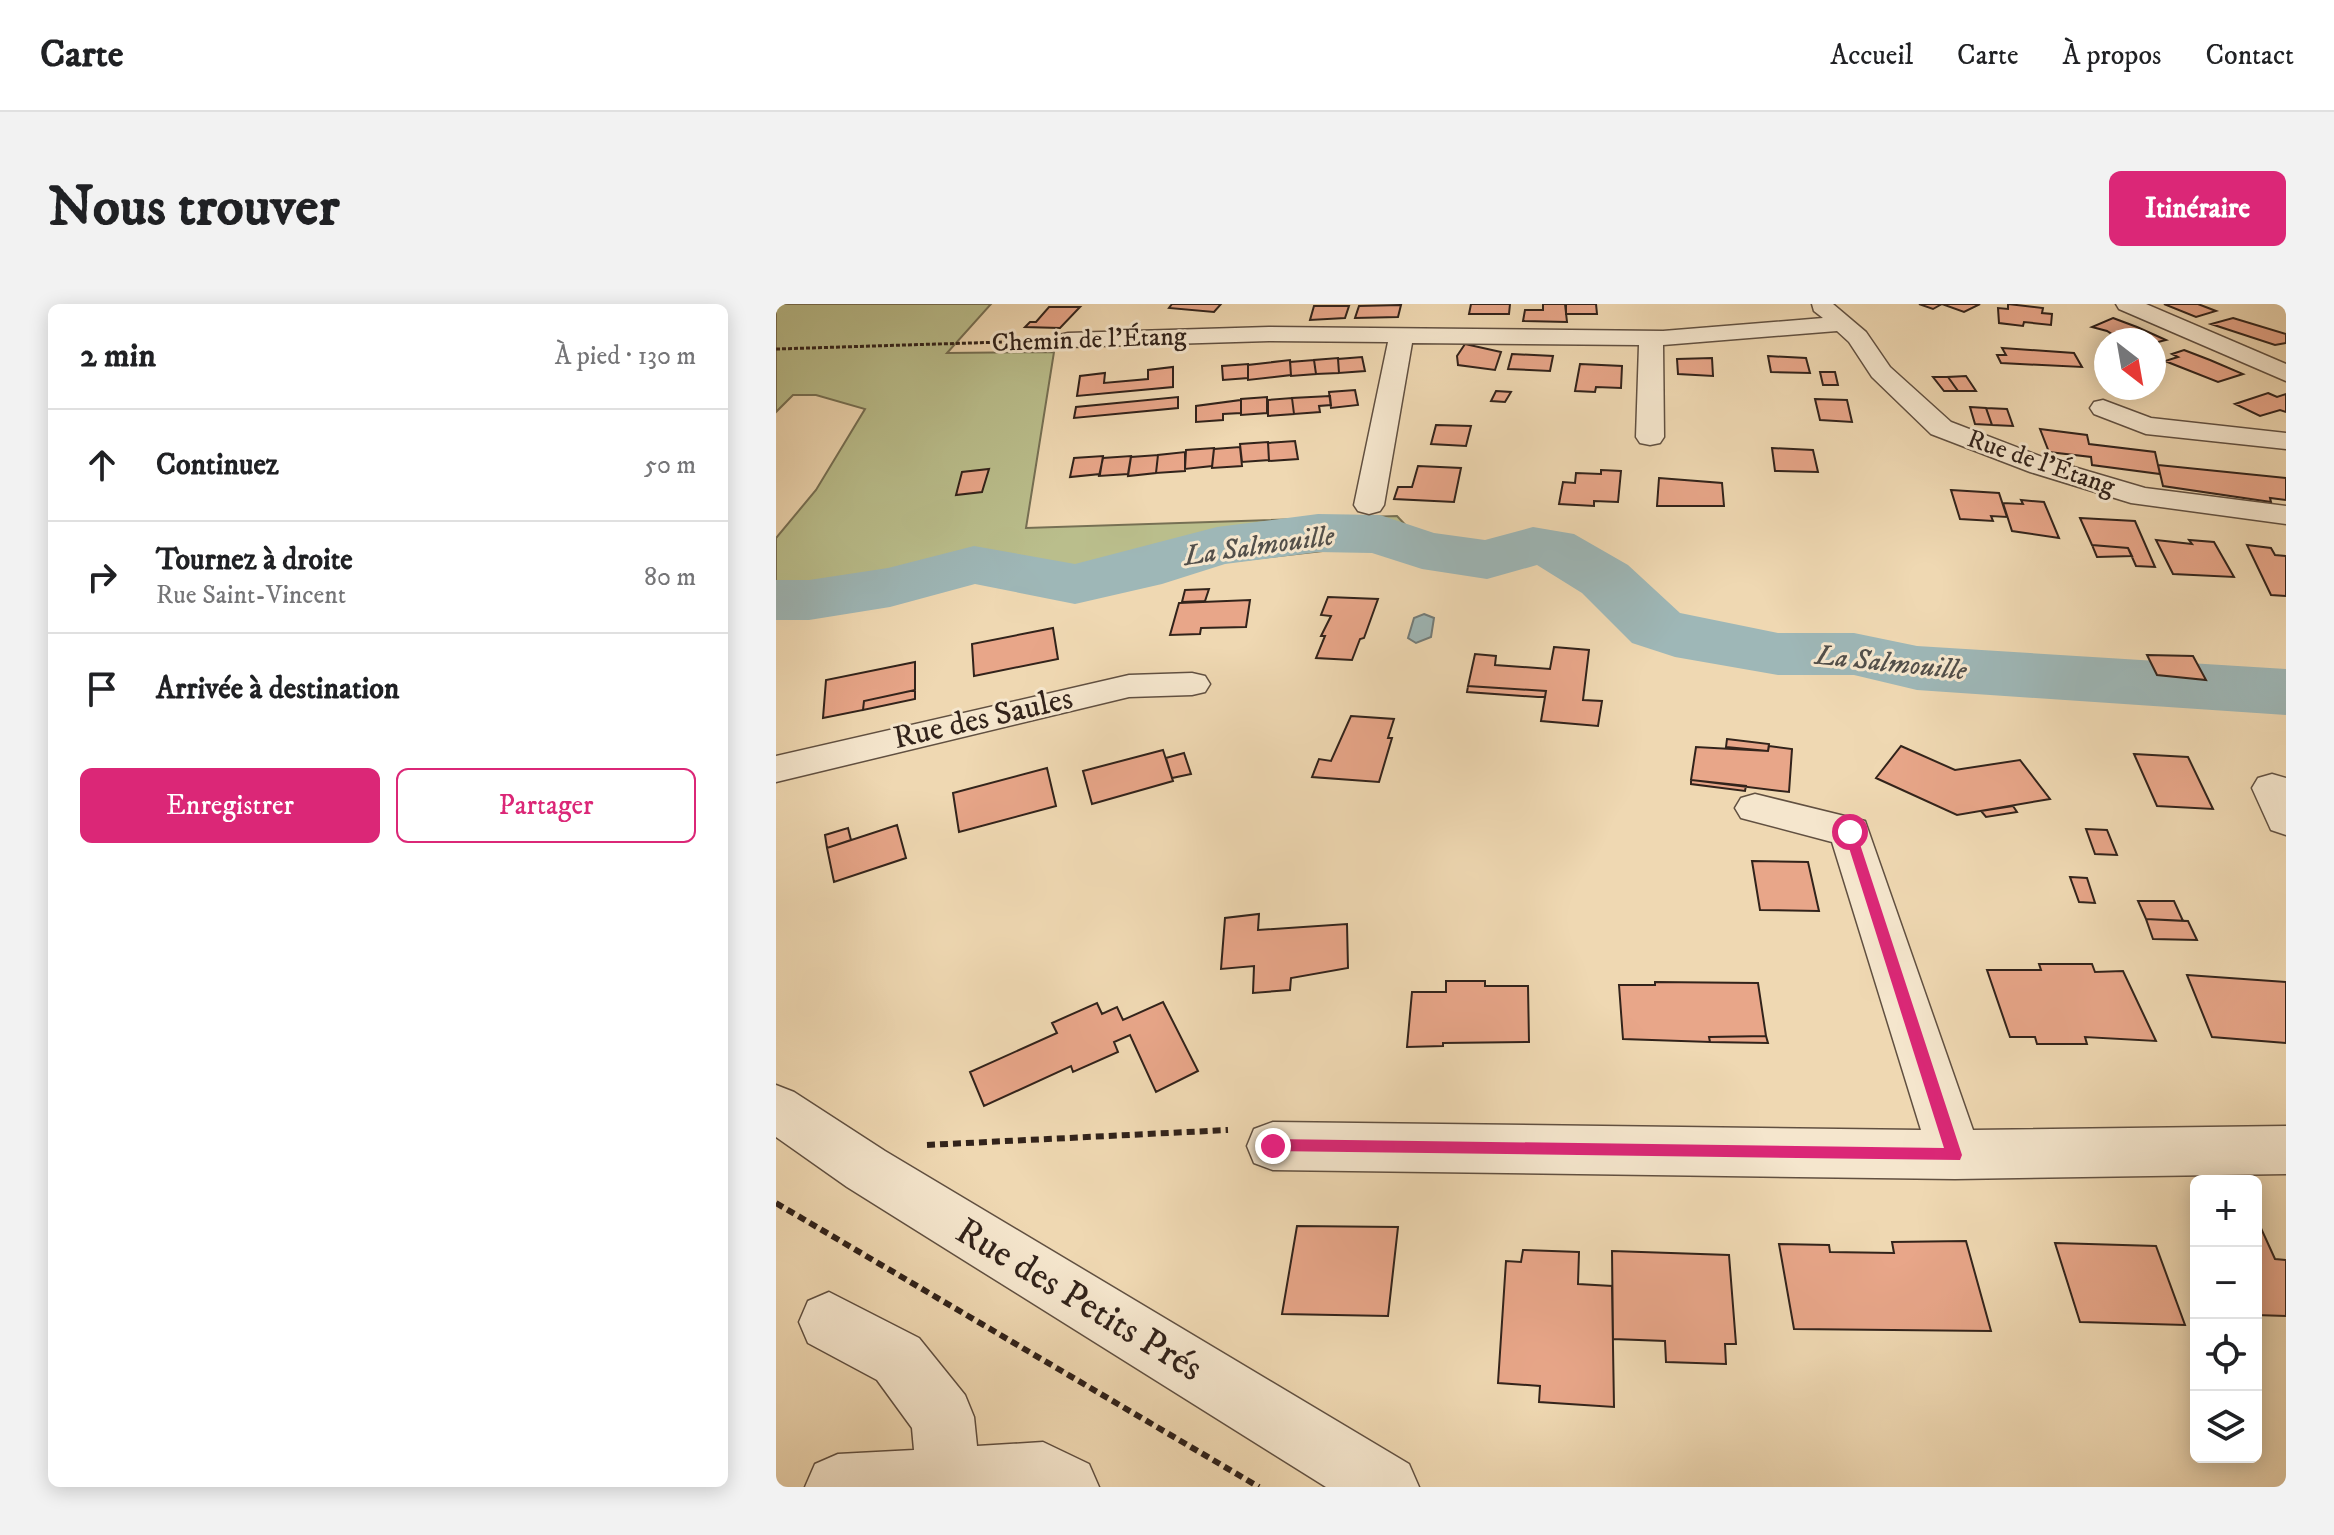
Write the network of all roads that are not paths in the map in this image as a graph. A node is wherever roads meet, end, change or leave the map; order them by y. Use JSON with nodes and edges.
{"nodes":[{"id":1,"x":1819,"y":304,"type":"edge"},
{"id":2,"x":2127,"y":304,"type":"edge"},
{"id":3,"x":1122,"y":316,"type":"dead end"},
{"id":4,"x":1842,"y":324,"type":"junction"},
{"id":5,"x":1420,"y":329,"type":"junction"},
{"id":6,"x":1651,"y":338,"type":"junction"},
{"id":7,"x":1106,"y":339,"type":"junction"},
{"id":8,"x":1068,"y":340,"type":"road end"},
{"id":9,"x":2286,"y":373,"type":"edge"},
{"id":10,"x":2103,"y":408,"type":"dead end"},
{"id":11,"x":2239,"y":436,"type":"junction"},
{"id":12,"x":1650,"y":437,"type":"dead end"},
{"id":13,"x":2286,"y":441,"type":"edge"},
{"id":14,"x":2247,"y":465,"type":"dead end"},
{"id":15,"x":1369,"y":505,"type":"dead end"},
{"id":16,"x":2286,"y":515,"type":"edge"},
{"id":17,"x":1192,"y":684,"type":"dead end"},
{"id":18,"x":776,"y":769,"type":"edge"},
{"id":19,"x":1755,"y":808,"type":"dead end"},
{"id":20,"x":776,"y":1108,"type":"edge"},
{"id":21,"x":1273,"y":1146,"type":"road end"},
{"id":22,"x":2286,"y":1150,"type":"edge"},
{"id":23,"x":1955,"y":1155,"type":"junction"},
{"id":24,"x":829,"y":1322,"type":"dead end"},
{"id":25,"x":948,"y":1480,"type":"junction"},
{"id":26,"x":838,"y":1487,"type":"edge"},
{"id":27,"x":1066,"y":1487,"type":"edge"},
{"id":28,"x":1386,"y":1487,"type":"edge"}],
"edges":[{"from":1,"to":4,"type":"street","name":"Rue de l'Étang"},
{"from":2,"to":9,"type":"street"},
{"from":3,"to":7,"type":"street"},
{"from":4,"to":6,"type":"street","name":"Chemin de l'Étang"},
{"from":4,"to":16,"type":"street","name":"Rue de l'Étang"},
{"from":5,"to":6,"type":"street","name":"Chemin de l'Étang"},
{"from":5,"to":7,"type":"street","name":"Chemin de l'Étang"},
{"from":5,"to":15,"type":"street"},
{"from":6,"to":12,"type":"street"},
{"from":7,"to":8,"type":"street","name":"Chemin de l'Étang"},
{"from":10,"to":11,"type":"street"},
{"from":11,"to":13,"type":"street"},
{"from":11,"to":14,"type":"street"},
{"from":17,"to":18,"type":"street","name":"Rue des Saules"},
{"from":19,"to":23,"type":"street"},
{"from":20,"to":28,"type":"street","name":"Rue des Petits Prés"},
{"from":21,"to":23,"type":"street"},
{"from":22,"to":23,"type":"street"},
{"from":24,"to":25,"type":"street"},
{"from":25,"to":26,"type":"street"},
{"from":25,"to":27,"type":"street"}]}
